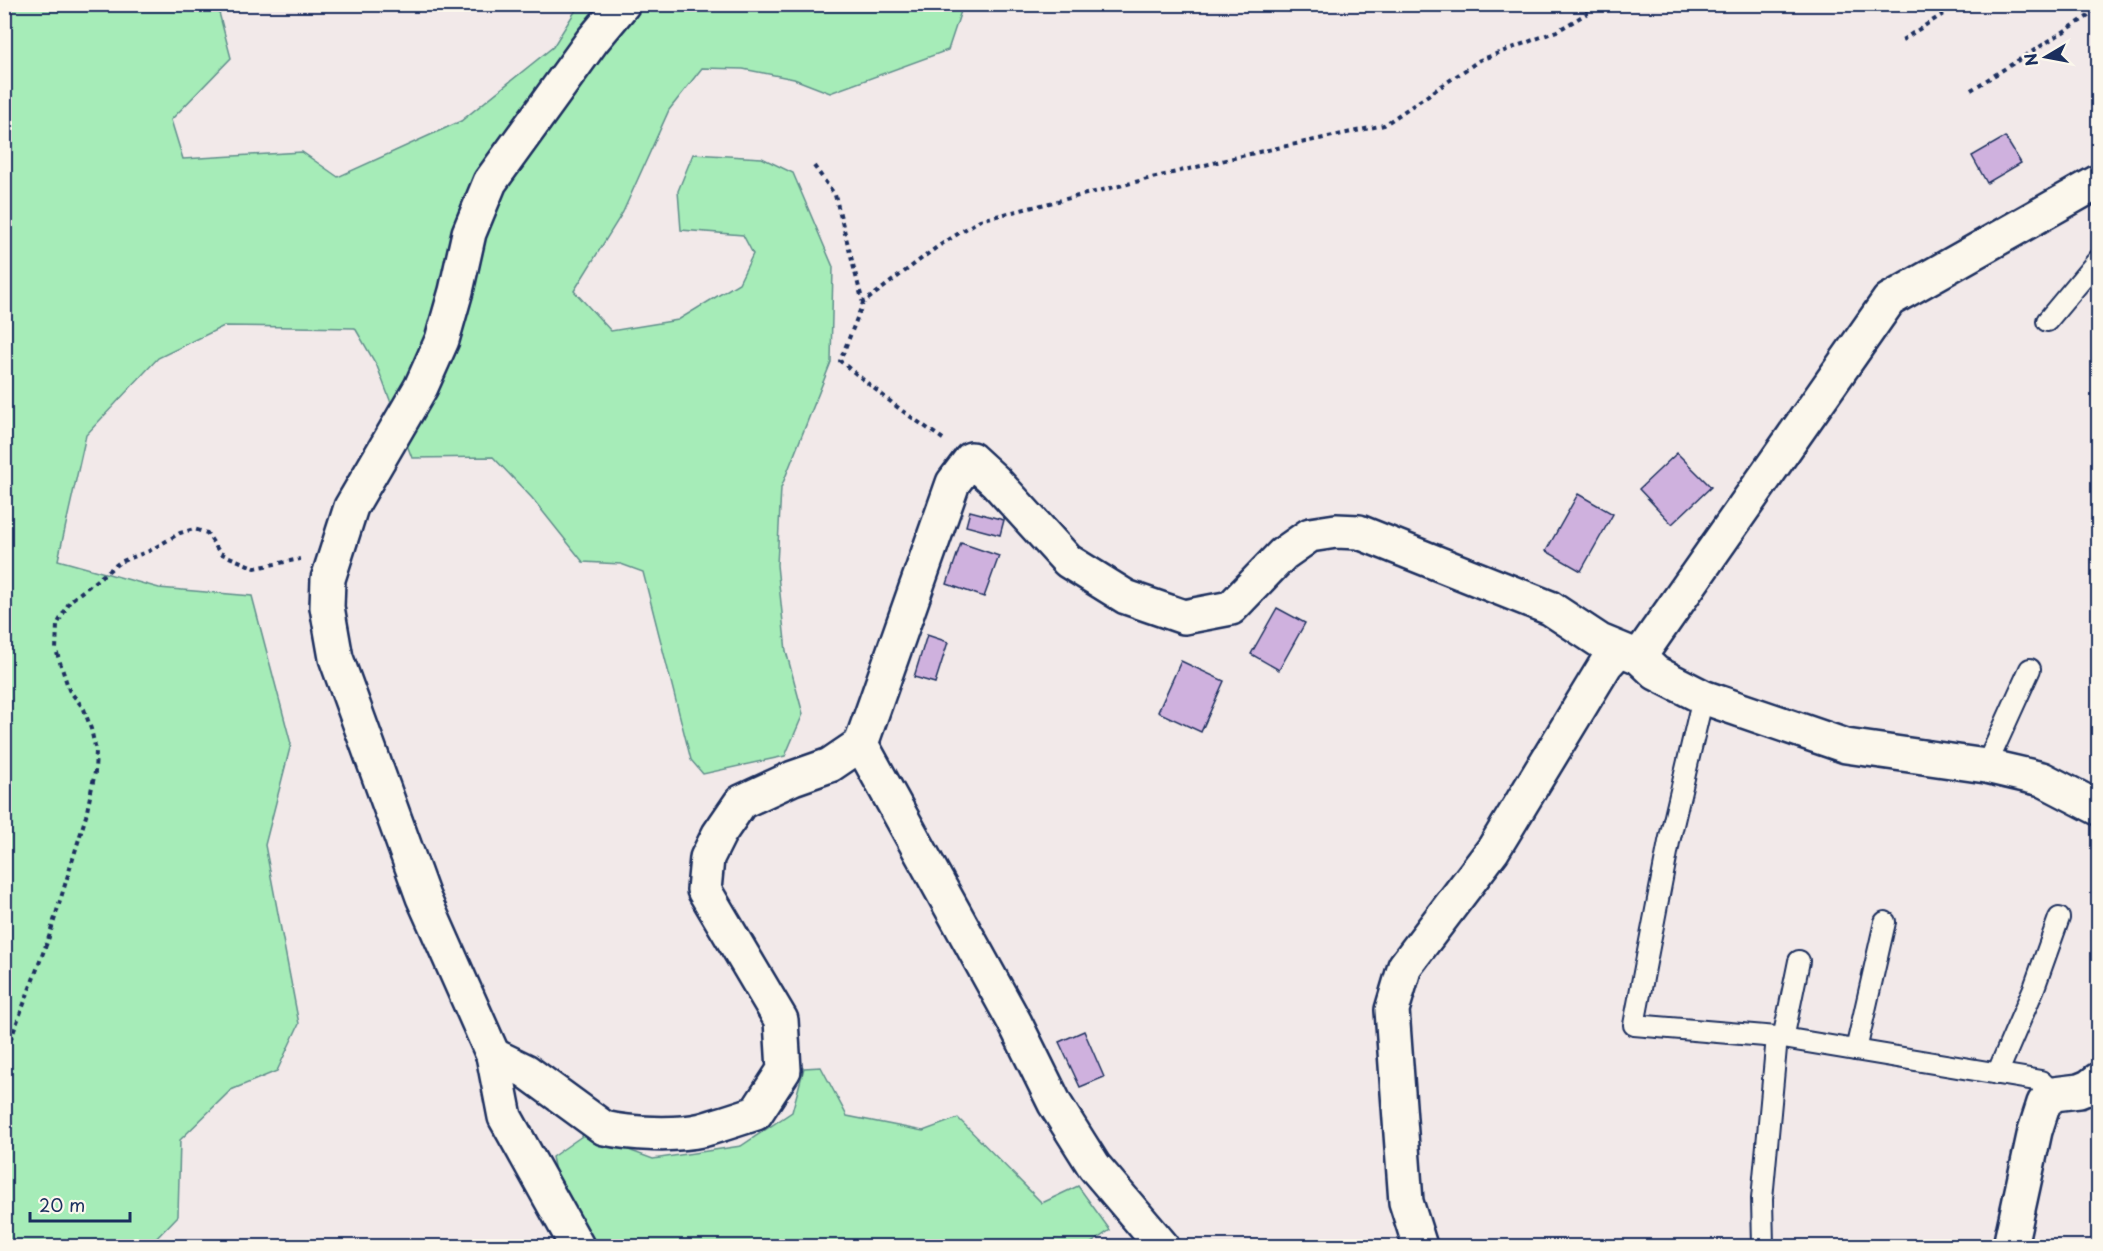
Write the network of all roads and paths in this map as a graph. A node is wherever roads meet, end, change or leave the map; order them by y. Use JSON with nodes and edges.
{"nodes":[{"id":1,"x":623,"y":4,"type":"edge"},
{"id":2,"x":1591,"y":4,"type":"edge"},
{"id":3,"x":1959,"y":4,"type":"edge"},
{"id":4,"x":2098,"y":10,"type":"edge"},
{"id":5,"x":1902,"y":40,"type":"dead end"},
{"id":6,"x":1971,"y":90,"type":"dead end"},
{"id":7,"x":814,"y":166,"type":"dead end"},
{"id":8,"x":2098,"y":183,"type":"edge"},
{"id":9,"x":2098,"y":260,"type":"edge"},
{"id":10,"x":864,"y":303,"type":"junction"},
{"id":11,"x":2047,"y":321,"type":"dead end"},
{"id":12,"x":971,"y":459,"type":"junction"},
{"id":13,"x":338,"y":544,"type":"junction"},
{"id":14,"x":1629,"y":654,"type":"junction"},
{"id":15,"x":2030,"y":669,"type":"dead end"},
{"id":16,"x":1703,"y":697,"type":"junction"},
{"id":17,"x":861,"y":744,"type":"junction"},
{"id":18,"x":1986,"y":766,"type":"junction"},
{"id":19,"x":2098,"y":807,"type":"edge"},
{"id":20,"x":2059,"y":918,"type":"dead end"},
{"id":21,"x":1885,"y":922,"type":"dead end"},
{"id":22,"x":1798,"y":961,"type":"dead end"},
{"id":23,"x":1780,"y":1038,"type":"junction"},
{"id":24,"x":1856,"y":1050,"type":"junction"},
{"id":25,"x":493,"y":1055,"type":"junction"},
{"id":26,"x":4,"y":1057,"type":"edge"},
{"id":27,"x":1997,"y":1074,"type":"junction"},
{"id":28,"x":2098,"y":1080,"type":"edge"},
{"id":29,"x":2054,"y":1094,"type":"junction"},
{"id":30,"x":577,"y":1246,"type":"edge"},
{"id":31,"x":1162,"y":1246,"type":"edge"},
{"id":32,"x":1420,"y":1246,"type":"edge"},
{"id":33,"x":1763,"y":1246,"type":"edge"},
{"id":34,"x":2010,"y":1246,"type":"edge"}],
"edges":[{"from":1,"to":13,"type":"street"},
{"from":2,"to":10,"type":"path"},
{"from":3,"to":5,"type":"path"},
{"from":4,"to":6,"type":"path"},
{"from":7,"to":10,"type":"path"},
{"from":8,"to":14,"type":"street"},
{"from":9,"to":11,"type":"lane"},
{"from":10,"to":12,"type":"path"},
{"from":12,"to":14,"type":"street"},
{"from":12,"to":17,"type":"street"},
{"from":13,"to":25,"type":"street"},
{"from":13,"to":26,"type":"path"},
{"from":14,"to":16,"type":"street"},
{"from":14,"to":32,"type":"street"},
{"from":15,"to":18,"type":"lane"},
{"from":16,"to":18,"type":"street"},
{"from":16,"to":23,"type":"lane"},
{"from":17,"to":25,"type":"street"},
{"from":17,"to":31,"type":"street"},
{"from":18,"to":19,"type":"street"},
{"from":20,"to":27,"type":"lane"},
{"from":21,"to":24,"type":"lane"},
{"from":22,"to":23,"type":"lane"},
{"from":23,"to":24,"type":"lane"},
{"from":23,"to":33,"type":"lane"},
{"from":24,"to":27,"type":"lane"},
{"from":25,"to":30,"type":"street"},
{"from":27,"to":29,"type":"lane"},
{"from":28,"to":29,"type":"street"},
{"from":29,"to":34,"type":"street"}]}
